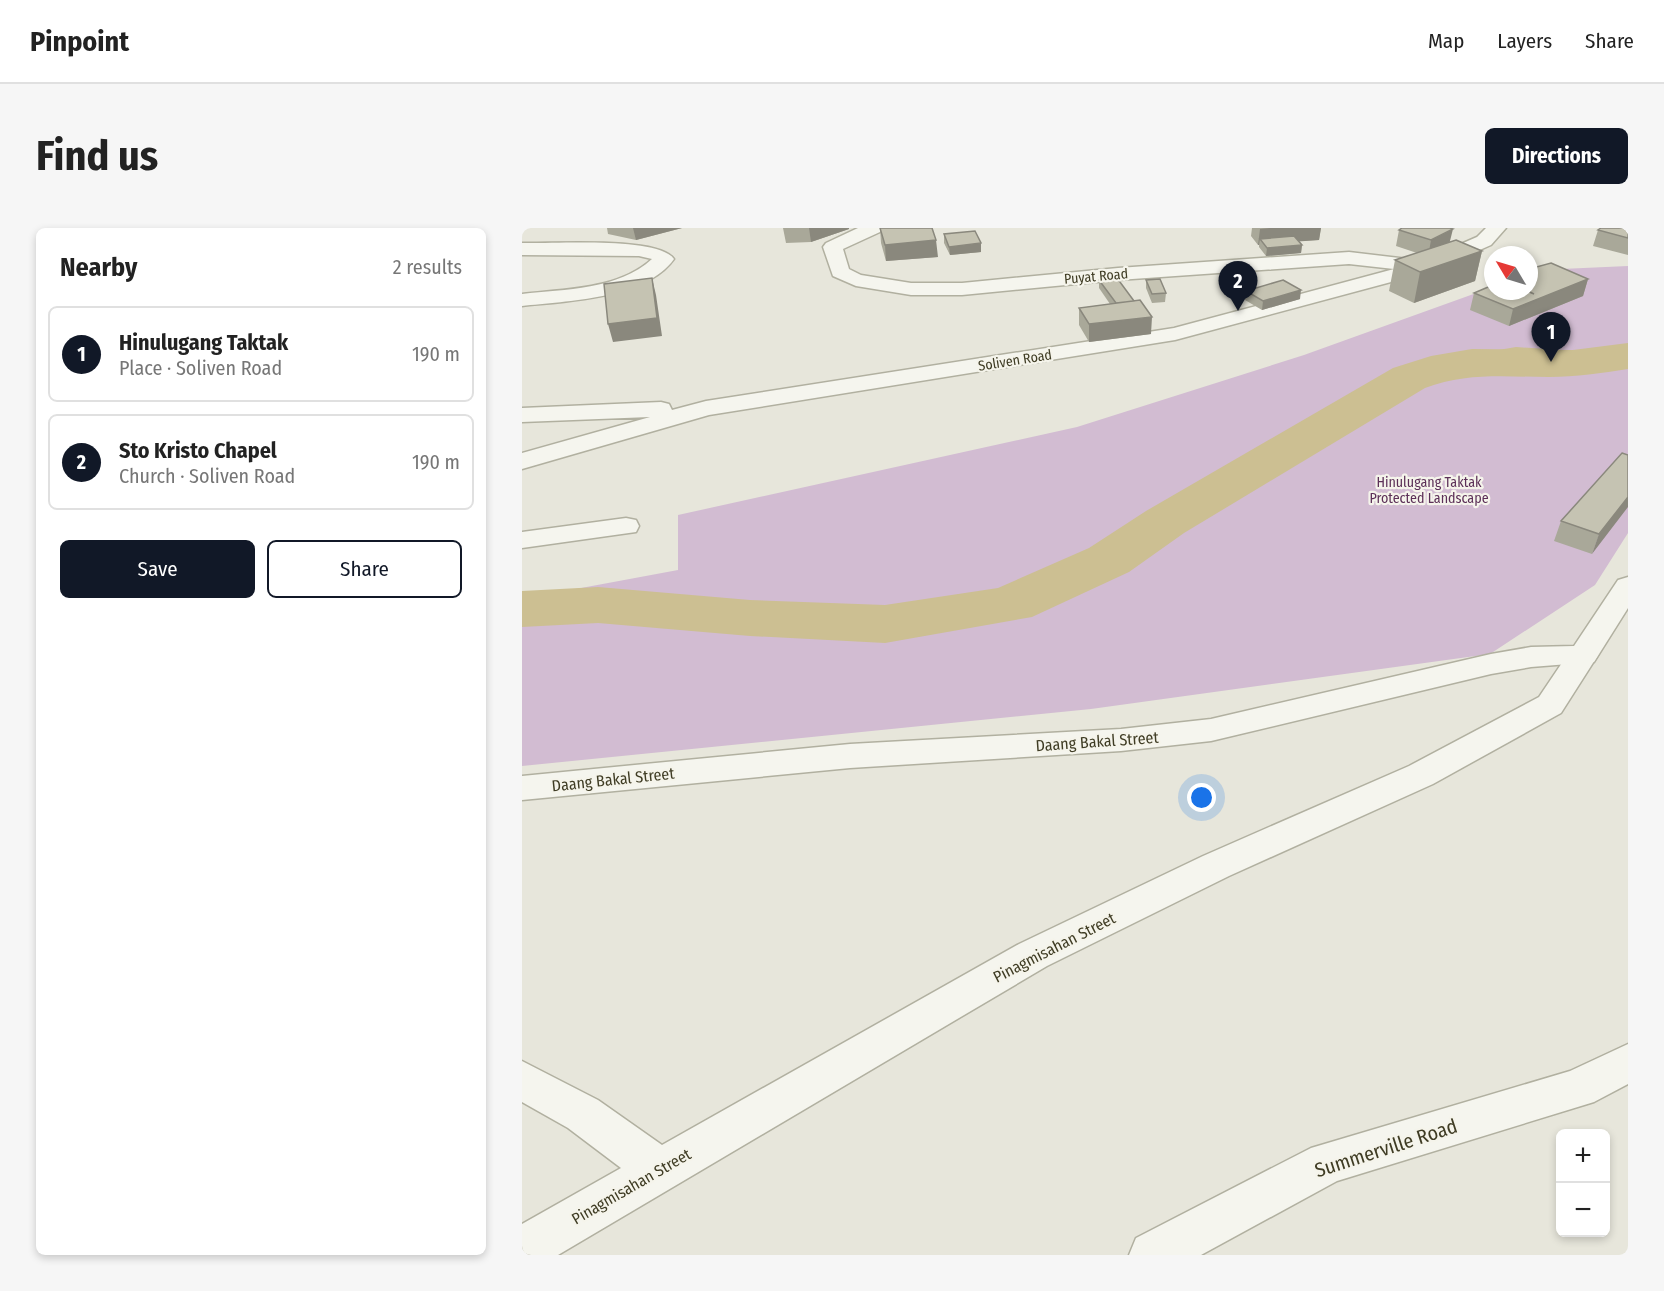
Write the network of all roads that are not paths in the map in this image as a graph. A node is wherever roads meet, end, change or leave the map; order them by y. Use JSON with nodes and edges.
{"nodes":[{"id":1,"x":873,"y":228,"type":"edge"},
{"id":2,"x":1497,"y":228,"type":"edge"},
{"id":3,"x":525,"y":239,"type":"edge"},
{"id":4,"x":1425,"y":267,"type":"junction"},
{"id":5,"x":522,"y":300,"type":"edge"},
{"id":6,"x":706,"y":408,"type":"junction"},
{"id":7,"x":522,"y":416,"type":"edge"},
{"id":8,"x":522,"y":461,"type":"edge"},
{"id":9,"x":626,"y":526,"type":"dead end"},
{"id":10,"x":522,"y":540,"type":"edge"},
{"id":11,"x":1628,"y":586,"type":"edge"},
{"id":12,"x":1583,"y":655,"type":"junction"},
{"id":13,"x":522,"y":788,"type":"edge"},
{"id":14,"x":1628,"y":1063,"type":"edge"},
{"id":15,"x":522,"y":1080,"type":"edge"},
{"id":16,"x":659,"y":1169,"type":"junction"},
{"id":17,"x":522,"y":1250,"type":"edge"},
{"id":18,"x":1153,"y":1255,"type":"edge"}],
"edges":[{"from":1,"to":4,"type":"street","name":"Puyat Road"},
{"from":2,"to":4,"type":"street","name":"Soliven Road"},
{"from":3,"to":5,"type":"street"},
{"from":4,"to":6,"type":"street","name":"Soliven Road"},
{"from":6,"to":7,"type":"street"},
{"from":6,"to":8,"type":"street","name":"Soliven Road"},
{"from":9,"to":10,"type":"street"},
{"from":11,"to":12,"type":"street"},
{"from":12,"to":13,"type":"street","name":"Daang Bakal Street"},
{"from":12,"to":16,"type":"street","name":"Pinagmisahan Street"},
{"from":14,"to":18,"type":"street","name":"Summerville Road"},
{"from":15,"to":16,"type":"street"},
{"from":16,"to":17,"type":"street","name":"Pinagmisahan Street"}]}
